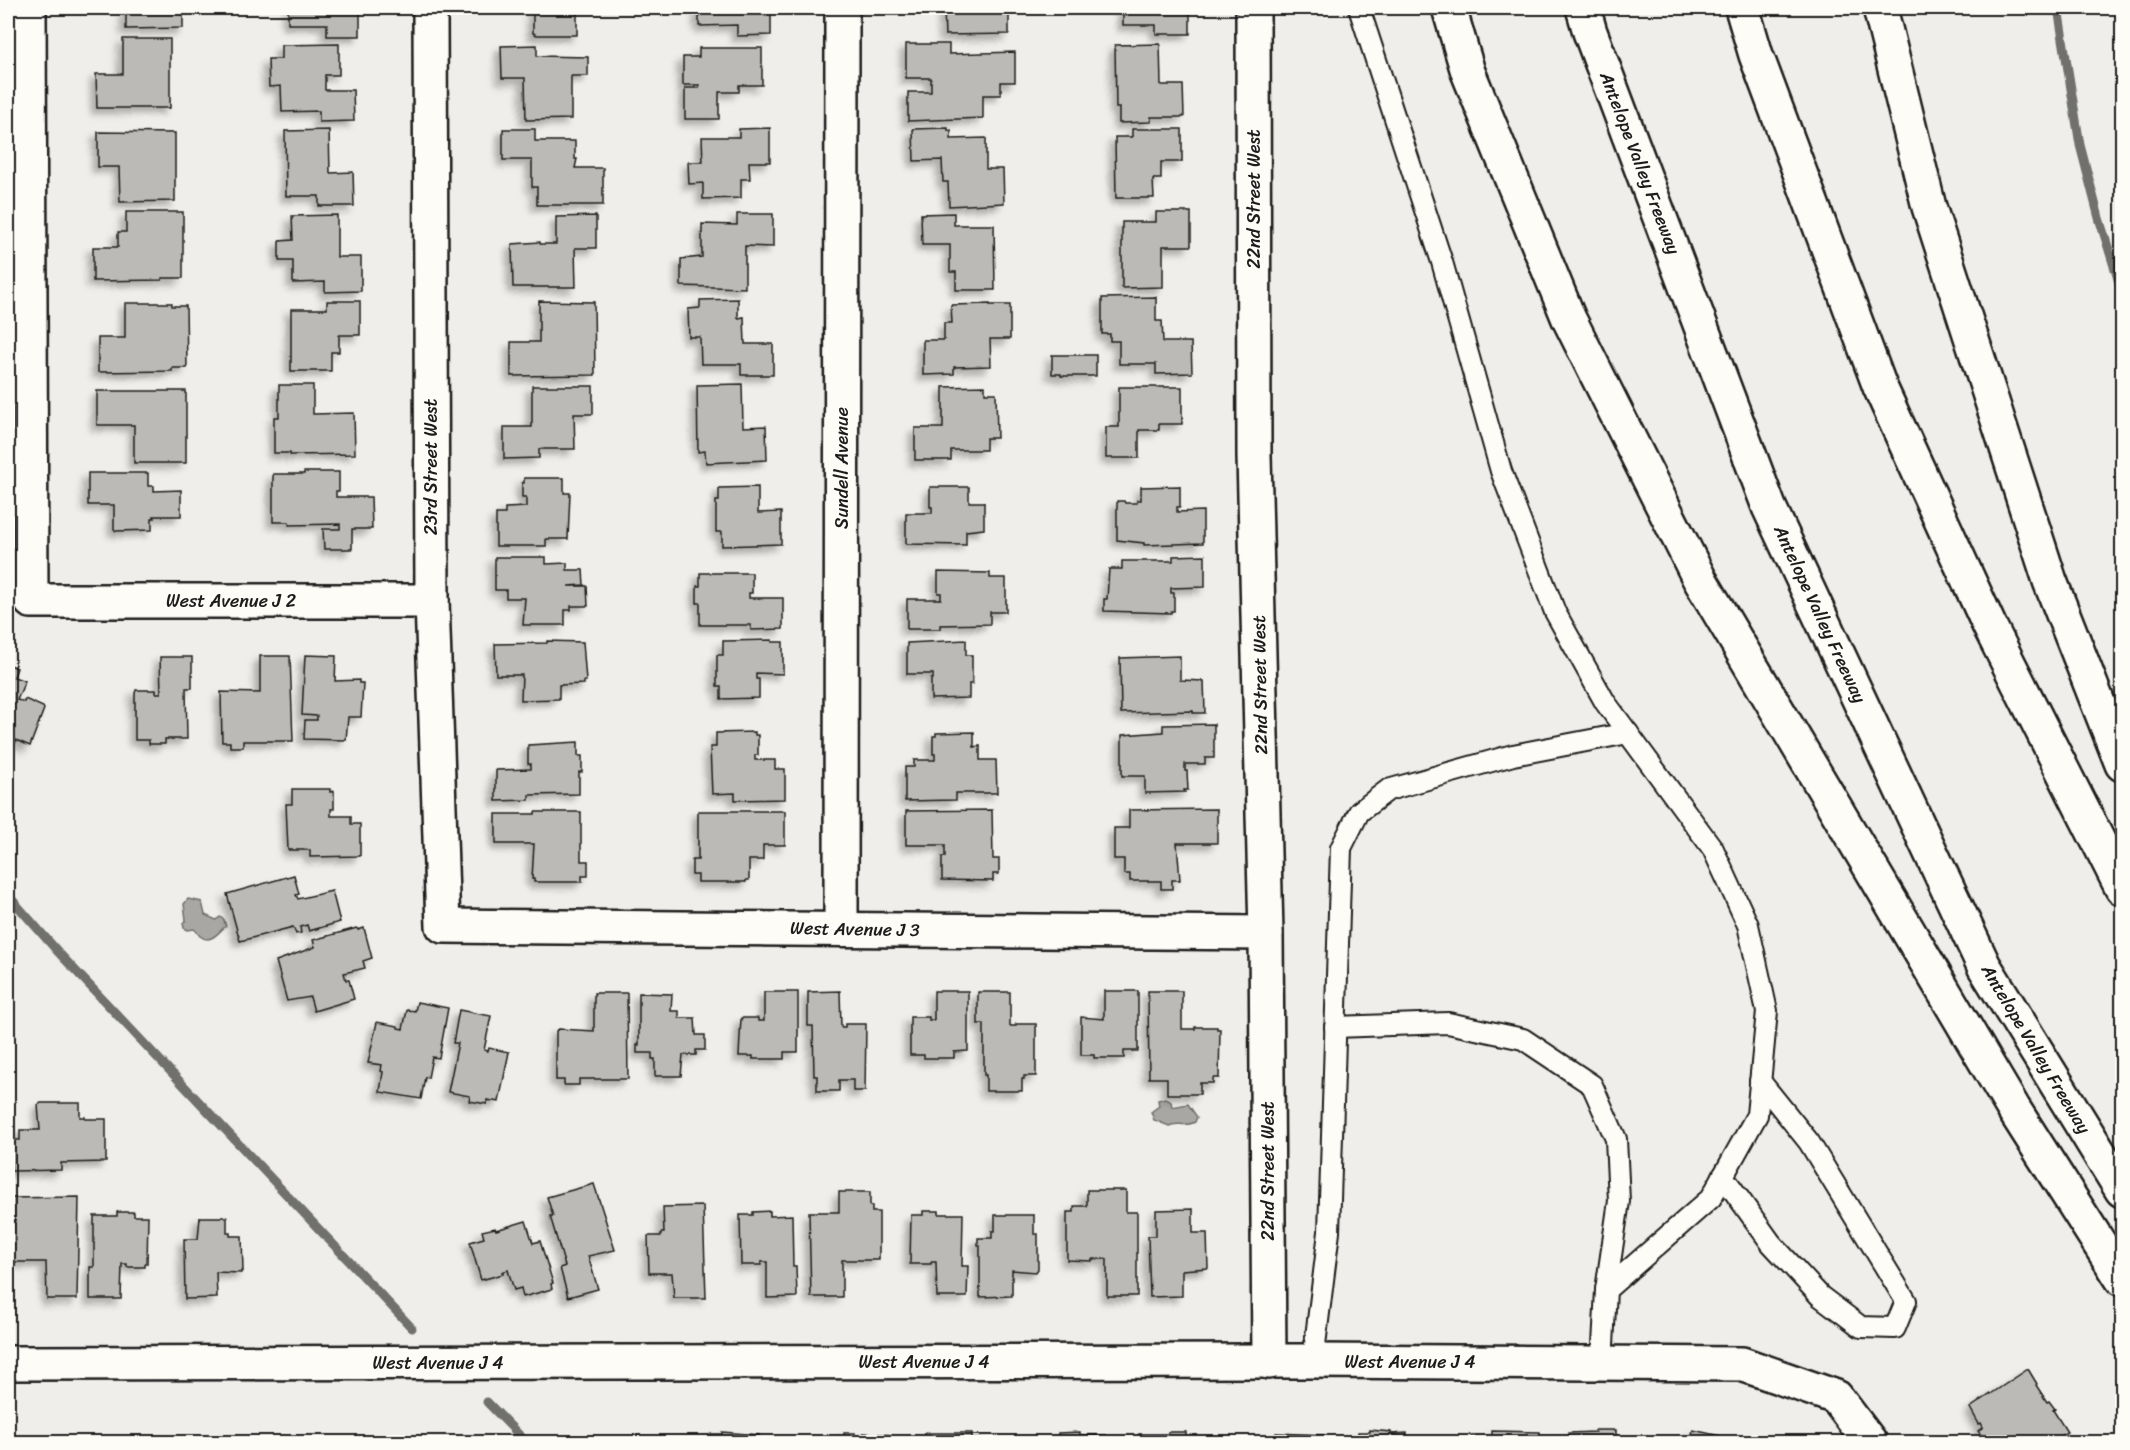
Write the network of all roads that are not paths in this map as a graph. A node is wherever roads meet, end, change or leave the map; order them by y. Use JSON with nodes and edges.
{"nodes":[{"id":1,"x":29,"y":8,"type":"edge"},
{"id":2,"x":430,"y":8,"type":"edge"},
{"id":3,"x":842,"y":8,"type":"edge"},
{"id":4,"x":1253,"y":8,"type":"edge"},
{"id":5,"x":1359,"y":8,"type":"edge"},
{"id":6,"x":1449,"y":8,"type":"edge"},
{"id":7,"x":1583,"y":8,"type":"edge"},
{"id":8,"x":1742,"y":8,"type":"edge"},
{"id":9,"x":1880,"y":8,"type":"edge"},
{"id":10,"x":432,"y":601,"type":"junction"},
{"id":11,"x":1628,"y":733,"type":"junction"},
{"id":12,"x":2122,"y":764,"type":"edge"},
{"id":13,"x":2122,"y":888,"type":"edge"},
{"id":14,"x":443,"y":926,"type":"joint"},
{"id":15,"x":841,"y":929,"type":"junction"},
{"id":16,"x":1266,"y":933,"type":"junction"},
{"id":17,"x":1335,"y":1027,"type":"junction"},
{"id":18,"x":1760,"y":1081,"type":"junction"},
{"id":19,"x":1723,"y":1176,"type":"junction"},
{"id":20,"x":2122,"y":1190,"type":"edge"},
{"id":21,"x":2122,"y":1279,"type":"edge"},
{"id":22,"x":1606,"y":1290,"type":"junction"},
{"id":23,"x":1313,"y":1361,"type":"junction"},
{"id":24,"x":1269,"y":1362,"type":"junction"},
{"id":25,"x":8,"y":1363,"type":"edge"},
{"id":26,"x":1602,"y":1364,"type":"junction"},
{"id":27,"x":1870,"y":1443,"type":"edge"}],
"edges":[{"from":1,"to":10,"type":"main road","name":"West Avenue J 2"},
{"from":2,"to":10,"type":"main road","name":"23rd Street West"},
{"from":3,"to":15,"type":"main road","name":"Sundell Avenue"},
{"from":4,"to":16,"type":"main road","name":"22nd Street West"},
{"from":5,"to":11,"type":"lane"},
{"from":6,"to":21,"type":"main road"},
{"from":7,"to":20,"type":"main road","name":"Antelope Valley Freeway"},
{"from":8,"to":13,"type":"main road"},
{"from":9,"to":12,"type":"main road"},
{"from":10,"to":14,"type":"main road","name":"23rd Street West"},
{"from":11,"to":17,"type":"lane"},
{"from":11,"to":18,"type":"lane"},
{"from":14,"to":15,"type":"main road","name":"West Avenue J 3"},
{"from":15,"to":16,"type":"main road","name":"West Avenue J 3"},
{"from":16,"to":24,"type":"main road","name":"22nd Street West"},
{"from":17,"to":22,"type":"lane"},
{"from":17,"to":23,"type":"lane"},
{"from":18,"to":19,"type":"lane"},
{"from":18,"to":19,"type":"lane"},
{"from":19,"to":22,"type":"lane"},
{"from":22,"to":26,"type":"lane"},
{"from":23,"to":24,"type":"main road","name":"West Avenue J 4"},
{"from":23,"to":26,"type":"main road","name":"West Avenue J 4"},
{"from":24,"to":25,"type":"main road","name":"West Avenue J 4"},
{"from":26,"to":27,"type":"main road","name":"West Avenue J 4"}]}
